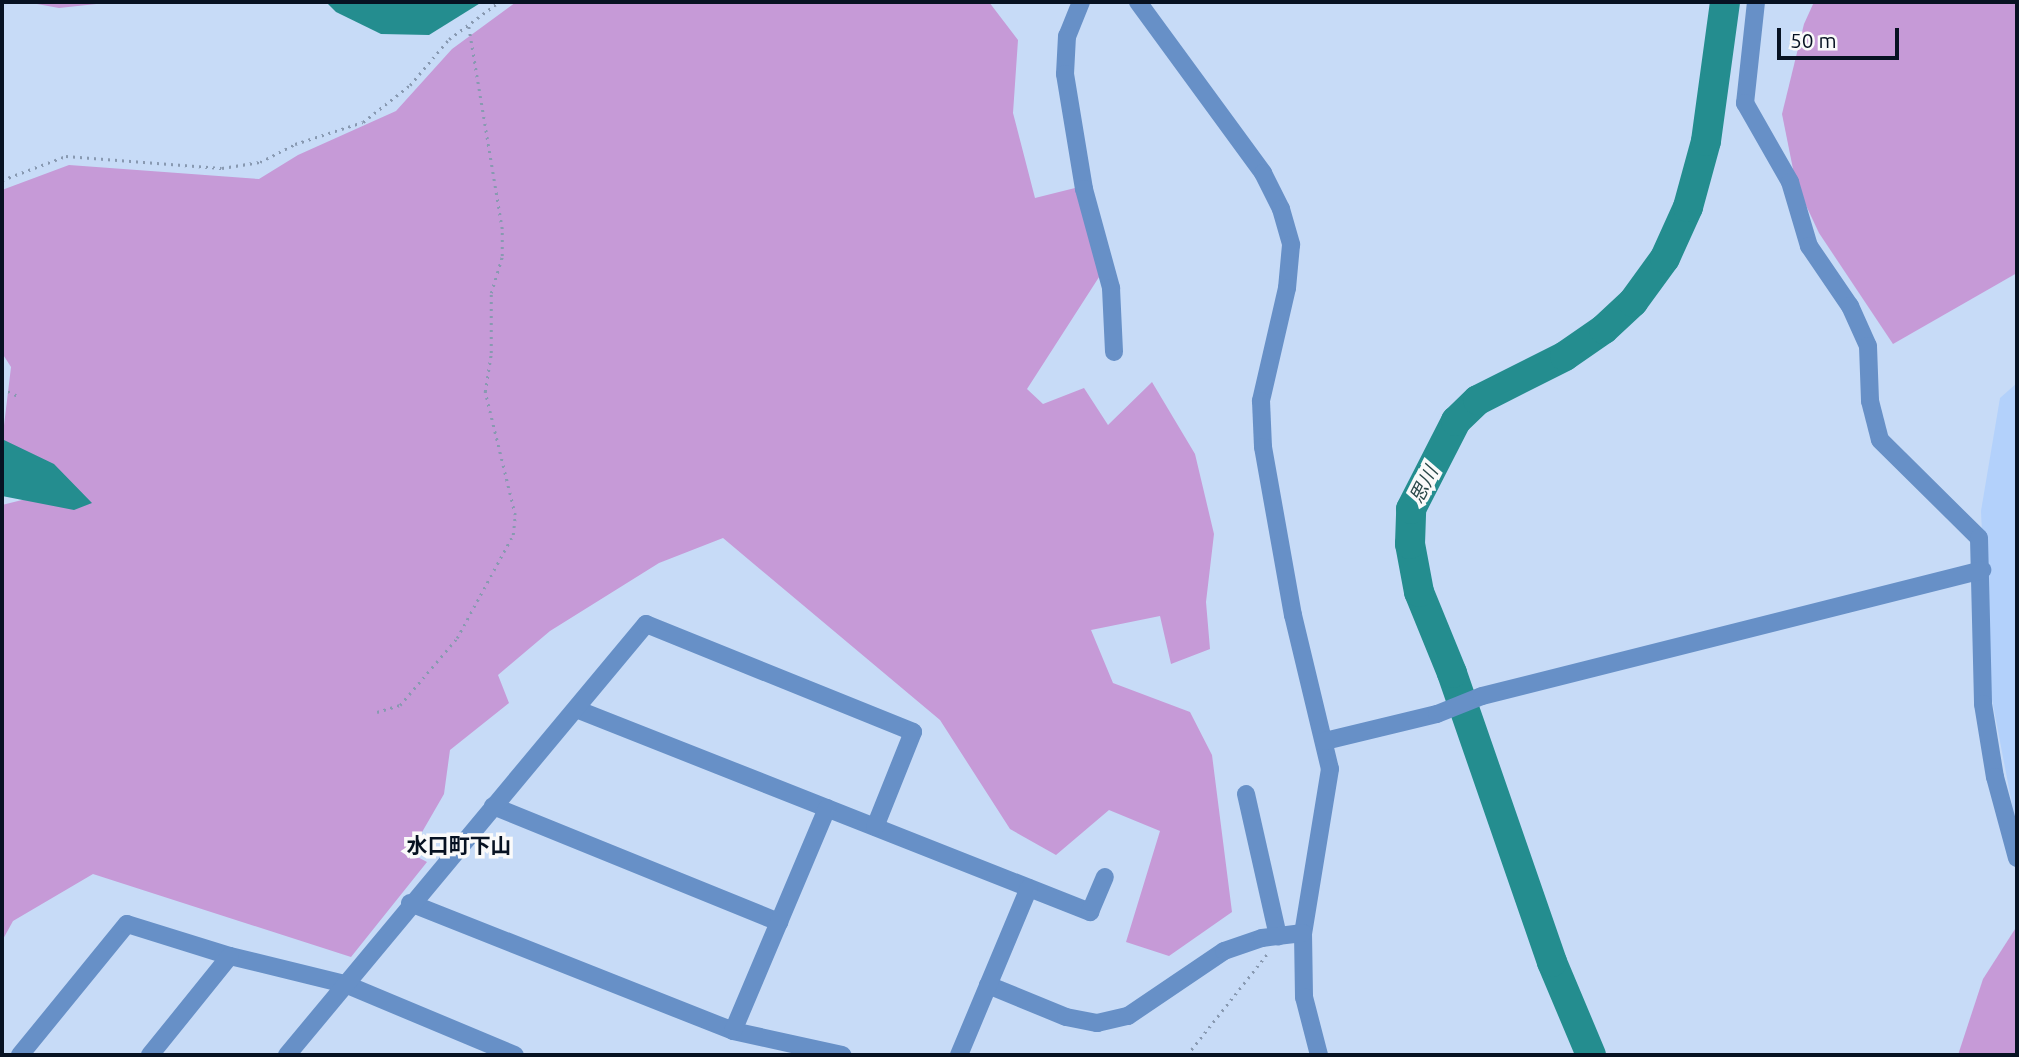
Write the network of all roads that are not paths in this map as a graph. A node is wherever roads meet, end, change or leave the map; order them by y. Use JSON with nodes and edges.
{"nodes":[{"id":1,"x":1081,"y":2,"type":"edge"},
{"id":2,"x":1138,"y":2,"type":"edge"},
{"id":3,"x":1756,"y":2,"type":"edge"},
{"id":4,"x":1114,"y":352,"type":"dead end"},
{"id":5,"x":1982,"y":570,"type":"junction"},
{"id":6,"x":576,"y":709,"type":"junction"},
{"id":7,"x":1325,"y":741,"type":"junction"},
{"id":8,"x":1246,"y":794,"type":"dead end"},
{"id":9,"x":494,"y":806,"type":"junction"},
{"id":10,"x":827,"y":808,"type":"junction"},
{"id":11,"x":875,"y":827,"type":"junction"},
{"id":12,"x":2017,"y":858,"type":"edge"},
{"id":13,"x":1105,"y":877,"type":"dead end"},
{"id":14,"x":1029,"y":888,"type":"junction"},
{"id":15,"x":410,"y":903,"type":"junction"},
{"id":16,"x":779,"y":922,"type":"junction"},
{"id":17,"x":1303,"y":933,"type":"junction"},
{"id":18,"x":1278,"y":936,"type":"junction"},
{"id":19,"x":230,"y":956,"type":"junction"},
{"id":20,"x":345,"y":984,"type":"junction"},
{"id":21,"x":988,"y":985,"type":"junction"},
{"id":22,"x":733,"y":1031,"type":"junction"},
{"id":23,"x":20,"y":1055,"type":"edge"},
{"id":24,"x":150,"y":1055,"type":"edge"},
{"id":25,"x":287,"y":1055,"type":"edge"},
{"id":26,"x":515,"y":1055,"type":"edge"},
{"id":27,"x":842,"y":1055,"type":"edge"},
{"id":28,"x":959,"y":1055,"type":"edge"},
{"id":29,"x":1319,"y":1055,"type":"edge"}],
"edges":[{"from":1,"to":4,"type":"street"},
{"from":2,"to":7,"type":"street"},
{"from":3,"to":5,"type":"street"},
{"from":5,"to":7,"type":"street"},
{"from":5,"to":12,"type":"street"},
{"from":6,"to":9,"type":"street"},
{"from":6,"to":10,"type":"street"},
{"from":6,"to":11,"type":"street"},
{"from":7,"to":17,"type":"street"},
{"from":8,"to":18,"type":"street"},
{"from":9,"to":15,"type":"street"},
{"from":9,"to":16,"type":"street"},
{"from":10,"to":11,"type":"street"},
{"from":10,"to":16,"type":"street"},
{"from":11,"to":14,"type":"street"},
{"from":13,"to":14,"type":"street"},
{"from":14,"to":21,"type":"street"},
{"from":15,"to":20,"type":"street"},
{"from":15,"to":22,"type":"street"},
{"from":16,"to":22,"type":"street"},
{"from":17,"to":18,"type":"street"},
{"from":17,"to":29,"type":"street"},
{"from":18,"to":21,"type":"street"},
{"from":19,"to":20,"type":"street"},
{"from":19,"to":23,"type":"street"},
{"from":19,"to":24,"type":"street"},
{"from":20,"to":25,"type":"street"},
{"from":20,"to":26,"type":"street"},
{"from":21,"to":28,"type":"street"},
{"from":22,"to":27,"type":"street"}]}
